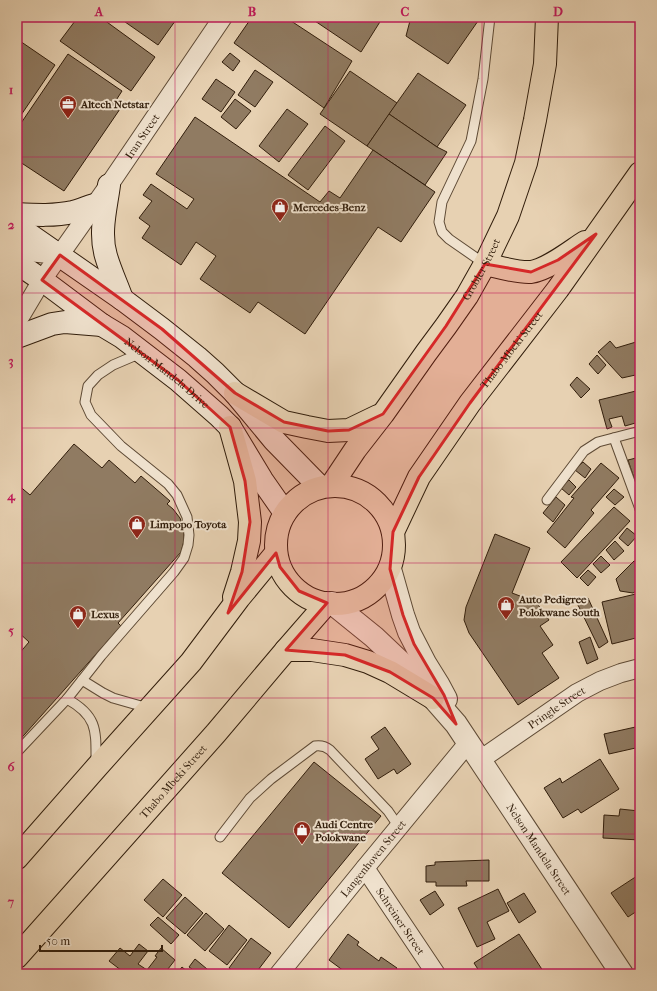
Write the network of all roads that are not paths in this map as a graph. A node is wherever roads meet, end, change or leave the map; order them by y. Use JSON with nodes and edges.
{"nodes":[{"id":1,"x":223,"y":17,"type":"edge"},
{"id":2,"x":490,"y":17,"type":"edge"},
{"id":3,"x":548,"y":17,"type":"edge"},
{"id":4,"x":640,"y":173,"type":"edge"},
{"id":5,"x":109,"y":186,"type":"junction"},
{"id":6,"x":94,"y":205,"type":"junction"},
{"id":7,"x":17,"y":214,"type":"edge"},
{"id":8,"x":17,"y":226,"type":"edge"},
{"id":9,"x":596,"y":234,"type":"junction"},
{"id":10,"x":17,"y":251,"type":"edge"},
{"id":11,"x":60,"y":255,"type":"junction"},
{"id":12,"x":17,"y":263,"type":"edge"},
{"id":13,"x":485,"y":264,"type":"junction"},
{"id":14,"x":42,"y":280,"type":"junction"},
{"id":15,"x":122,"y":299,"type":"junction"},
{"id":16,"x":17,"y":322,"type":"edge"},
{"id":17,"x":102,"y":325,"type":"junction"},
{"id":18,"x":17,"y":337,"type":"edge"},
{"id":19,"x":141,"y":353,"type":"junction"},
{"id":20,"x":235,"y":394,"type":"junction"},
{"id":21,"x":383,"y":414,"type":"junction"},
{"id":22,"x":230,"y":427,"type":"junction"},
{"id":23,"x":640,"y":431,"type":"edge"},
{"id":24,"x":614,"y":438,"type":"junction"},
{"id":25,"x":326,"y":487,"type":"junction"},
{"id":26,"x":547,"y":500,"type":"dead end"},
{"id":27,"x":640,"y":509,"type":"edge"},
{"id":28,"x":285,"y":513,"type":"junction"},
{"id":29,"x":393,"y":532,"type":"junction"},
{"id":30,"x":276,"y":553,"type":"junction"},
{"id":31,"x":390,"y":569,"type":"junction"},
{"id":32,"x":329,"y":603,"type":"junction"},
{"id":33,"x":228,"y":613,"type":"junction"},
{"id":34,"x":286,"y":650,"type":"junction"},
{"id":35,"x":640,"y":668,"type":"edge"},
{"id":36,"x":82,"y":680,"type":"junction"},
{"id":37,"x":432,"y":698,"type":"junction"},
{"id":38,"x":67,"y":699,"type":"junction"},
{"id":39,"x":150,"y":709,"type":"junction"},
{"id":40,"x":456,"y":724,"type":"junction"},
{"id":41,"x":474,"y":751,"type":"junction"},
{"id":42,"x":17,"y":752,"type":"edge"},
{"id":43,"x":96,"y":768,"type":"junction"},
{"id":44,"x":399,"y":827,"type":"junction"},
{"id":45,"x":220,"y":837,"type":"dead end"},
{"id":46,"x":17,"y":858,"type":"edge"},
{"id":47,"x":365,"y":868,"type":"junction"},
{"id":48,"x":17,"y":956,"type":"edge"},
{"id":49,"x":279,"y":974,"type":"edge"},
{"id":50,"x":436,"y":974,"type":"edge"},
{"id":51,"x":622,"y":974,"type":"edge"}],
"edges":[{"from":1,"to":5,"type":"street","name":"Iran Street"},
{"from":2,"to":13,"type":"lane"},
{"from":3,"to":13,"type":"main road","name":"Grobler Street"},
{"from":4,"to":9,"type":"main road","name":"Thabo Mbeki Street"},
{"from":5,"to":6,"type":"street","name":"Iran Street"},
{"from":5,"to":15,"type":"main road"},
{"from":6,"to":7,"type":"main road"},
{"from":6,"to":11,"type":"street","name":"Iran Street"},
{"from":8,"to":11,"type":"main road"},
{"from":9,"to":13,"type":"main road"},
{"from":9,"to":29,"type":"main road","name":"Thabo Mbeki Street"},
{"from":10,"to":11,"type":"street"},
{"from":11,"to":14,"type":"street","name":"Iran Street"},
{"from":11,"to":15,"type":"main road"},
{"from":12,"to":14,"type":"main road","name":"Nelson Mandela Drive"},
{"from":13,"to":21,"type":"main road","name":"Grobler Street"},
{"from":14,"to":16,"type":"street","name":"Iran Street"},
{"from":14,"to":17,"type":"main road","name":"Nelson Mandela Drive"},
{"from":15,"to":20,"type":"main road"},
{"from":17,"to":18,"type":"main road"},
{"from":17,"to":19,"type":"main road","name":"Nelson Mandela Drive"},
{"from":19,"to":22,"type":"main road","name":"Nelson Mandela Drive"},
{"from":19,"to":36,"type":"lane"},
{"from":20,"to":21,"type":"main road"},
{"from":20,"to":25,"type":"main road"},
{"from":21,"to":25,"type":"main road","name":"Grobler Street"},
{"from":22,"to":28,"type":"main road","name":"Nelson Mandela Drive"},
{"from":22,"to":33,"type":"main road"},
{"from":23,"to":24,"type":"lane"},
{"from":24,"to":26,"type":"lane"},
{"from":24,"to":27,"type":"lane"},
{"from":25,"to":28,"type":"main road","name":"Thabo Mbeki Street"},
{"from":25,"to":29,"type":"main road","name":"Thabo Mbeki Street"},
{"from":28,"to":30,"type":"main road","name":"Thabo Mbeki Street"},
{"from":29,"to":31,"type":"main road","name":"Thabo Mbeki Street"},
{"from":30,"to":32,"type":"main road","name":"Thabo Mbeki Street"},
{"from":30,"to":33,"type":"main road"},
{"from":31,"to":32,"type":"main road","name":"Thabo Mbeki Street"},
{"from":31,"to":40,"type":"main road","name":"Nelson Mandela Street"},
{"from":32,"to":34,"type":"main road","name":"Thabo Mbeki Street"},
{"from":32,"to":37,"type":"main road","name":"Nelson Mandela Street"},
{"from":33,"to":39,"type":"main road"},
{"from":34,"to":37,"type":"main road"},
{"from":34,"to":48,"type":"main road","name":"Thabo Mbeki Street"},
{"from":35,"to":41,"type":"street","name":"Pringle Street"},
{"from":36,"to":38,"type":"lane"},
{"from":36,"to":39,"type":"lane"},
{"from":37,"to":40,"type":"main road","name":"Nelson Mandela Street"},
{"from":38,"to":42,"type":"lane"},
{"from":38,"to":43,"type":"lane"},
{"from":39,"to":43,"type":"main road"},
{"from":40,"to":41,"type":"main road","name":"Nelson Mandela Street"},
{"from":41,"to":44,"type":"street","name":"Langenhoven Street"},
{"from":41,"to":51,"type":"main road","name":"Nelson Mandela Street"},
{"from":43,"to":46,"type":"main road"},
{"from":44,"to":45,"type":"lane"},
{"from":44,"to":47,"type":"street","name":"Langenhoven Street"},
{"from":47,"to":49,"type":"street","name":"Langenhoven Street"},
{"from":47,"to":50,"type":"street","name":"Schreiner Street"}]}
